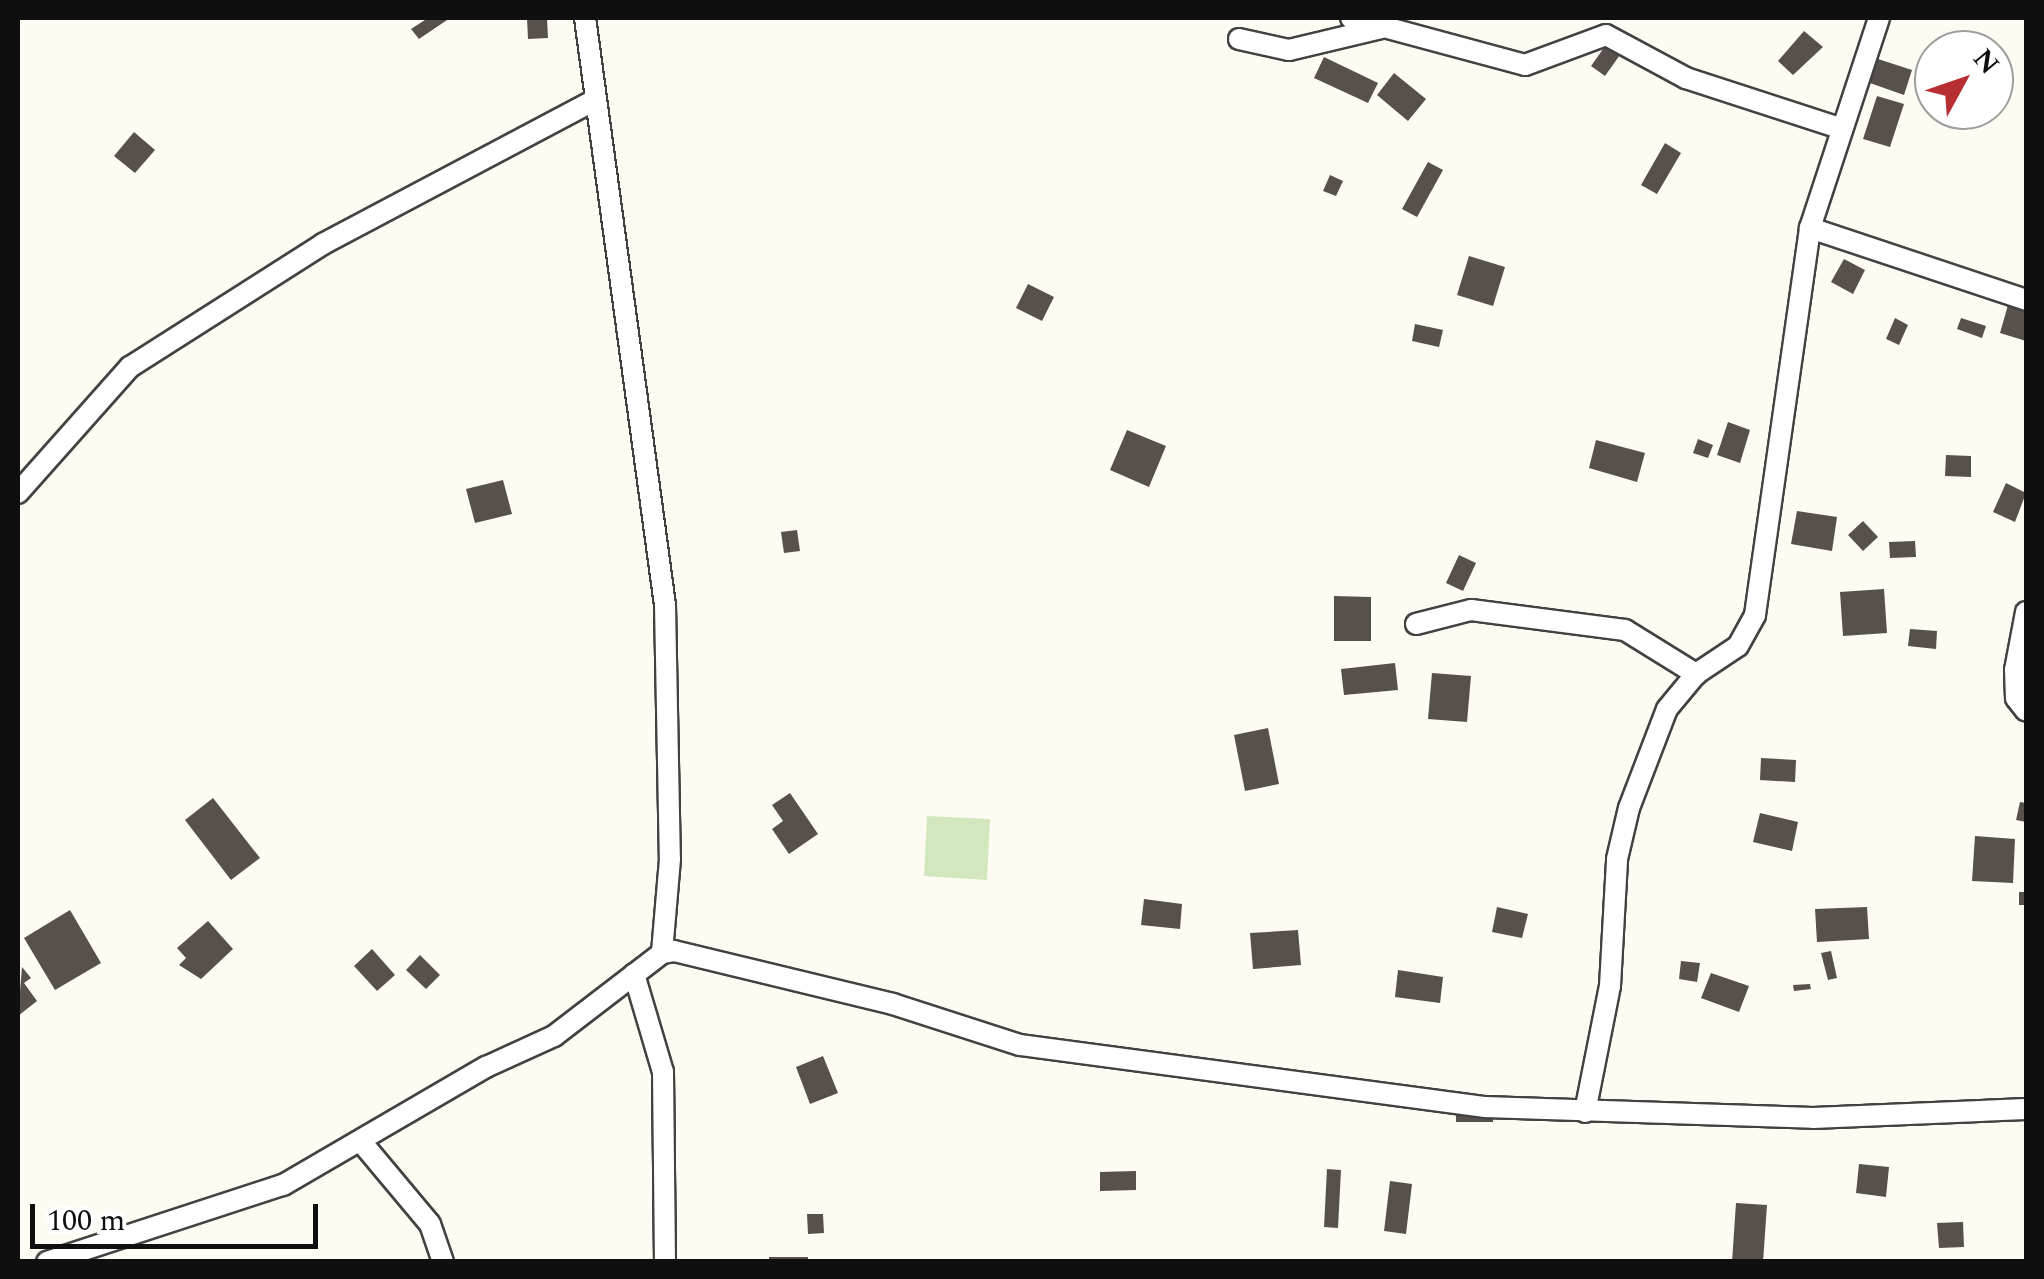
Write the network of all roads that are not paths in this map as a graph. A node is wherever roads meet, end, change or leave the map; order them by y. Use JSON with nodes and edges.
{"nodes":[{"id":1,"x":585,"y":18,"type":"edge"},
{"id":2,"x":1351,"y":18,"type":"edge"},
{"id":3,"x":1880,"y":18,"type":"edge"},
{"id":4,"x":1383,"y":27,"type":"junction"},
{"id":5,"x":1239,"y":38,"type":"dead end"},
{"id":6,"x":595,"y":100,"type":"junction"},
{"id":7,"x":1840,"y":128,"type":"junction"},
{"id":8,"x":1810,"y":228,"type":"junction"},
{"id":9,"x":2026,"y":300,"type":"edge"},
{"id":10,"x":18,"y":493,"type":"edge"},
{"id":11,"x":2026,"y":612,"type":"edge"},
{"id":12,"x":1416,"y":624,"type":"dead end"},
{"id":13,"x":1696,"y":674,"type":"junction"},
{"id":14,"x":2026,"y":711,"type":"edge"},
{"id":15,"x":662,"y":953,"type":"junction"},
{"id":16,"x":634,"y":974,"type":"junction"},
{"id":17,"x":2026,"y":1109,"type":"edge"},
{"id":18,"x":1585,"y":1112,"type":"junction"},
{"id":19,"x":364,"y":1144,"type":"junction"},
{"id":20,"x":47,"y":1262,"type":"edge"},
{"id":21,"x":443,"y":1262,"type":"edge"},
{"id":22,"x":665,"y":1262,"type":"edge"}],
"edges":[{"from":1,"to":6,"type":"street"},
{"from":2,"to":4,"type":"street"},
{"from":3,"to":7,"type":"street"},
{"from":4,"to":5,"type":"street"},
{"from":4,"to":7,"type":"street"},
{"from":6,"to":10,"type":"street"},
{"from":6,"to":15,"type":"street"},
{"from":7,"to":8,"type":"street"},
{"from":8,"to":9,"type":"street"},
{"from":8,"to":13,"type":"street"},
{"from":11,"to":14,"type":"street"},
{"from":12,"to":13,"type":"street"},
{"from":13,"to":18,"type":"street"},
{"from":15,"to":16,"type":"street"},
{"from":15,"to":18,"type":"street"},
{"from":16,"to":19,"type":"street"},
{"from":16,"to":22,"type":"street"},
{"from":17,"to":18,"type":"street"},
{"from":19,"to":20,"type":"street"},
{"from":19,"to":21,"type":"street"}]}
